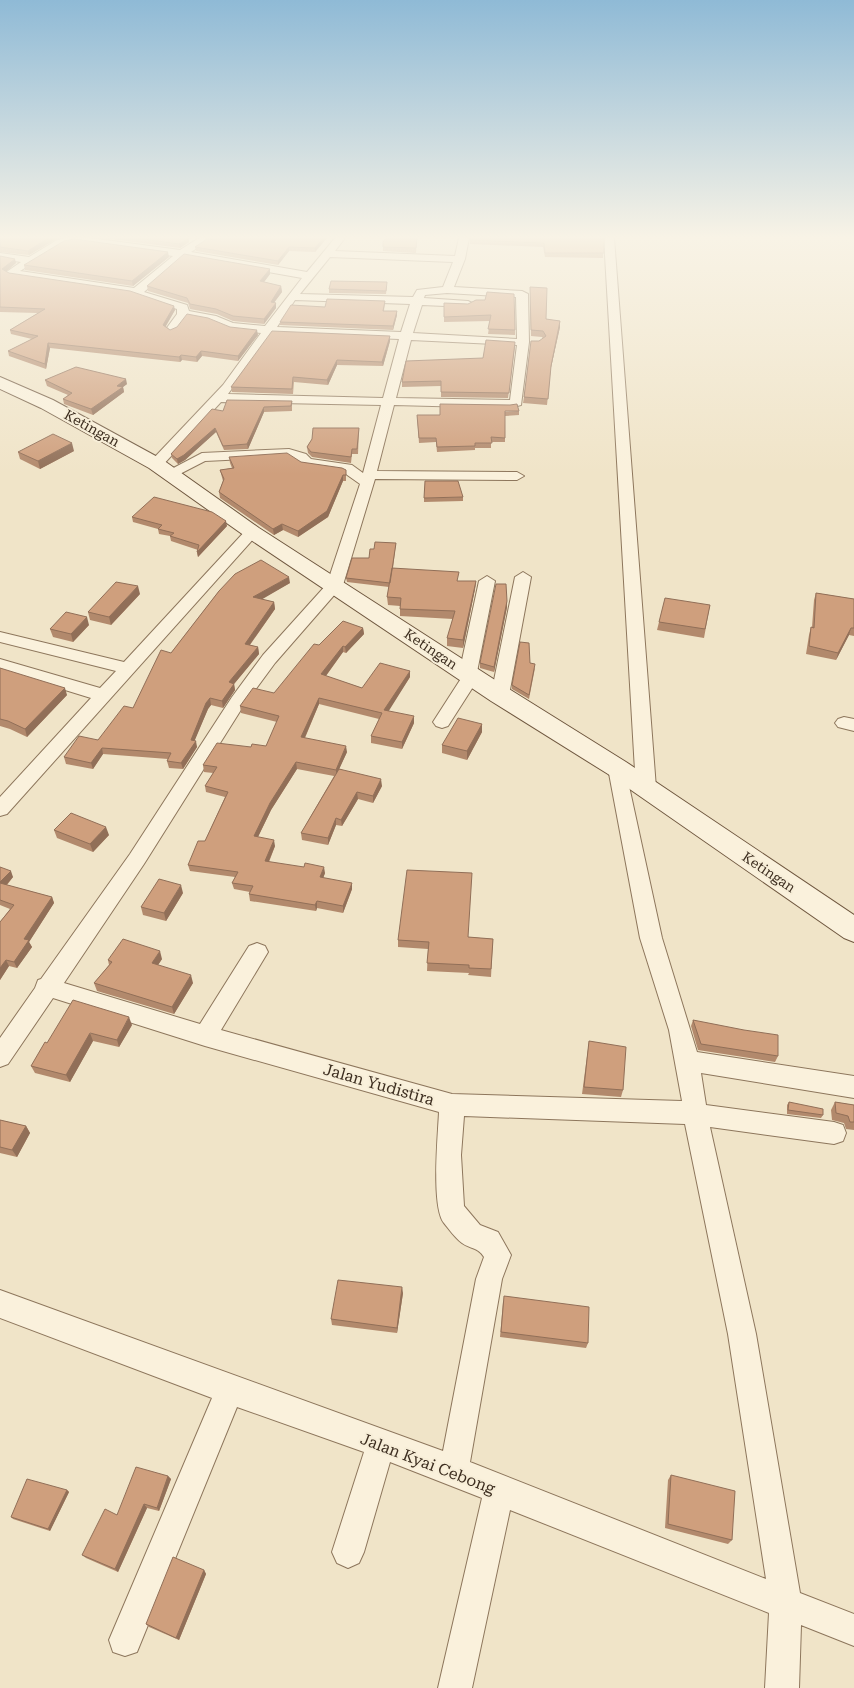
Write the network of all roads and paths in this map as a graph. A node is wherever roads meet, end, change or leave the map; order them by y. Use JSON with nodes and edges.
{"nodes":[{"id":1,"x":180,"y":317,"type":"edge"},
{"id":2,"x":205,"y":317,"type":"edge"},
{"id":3,"x":278,"y":317,"type":"edge"},
{"id":4,"x":412,"y":317,"type":"edge"},
{"id":5,"x":522,"y":317,"type":"edge"},
{"id":6,"x":614,"y":317,"type":"edge"},
{"id":7,"x":172,"y":329,"type":"edge"},
{"id":8,"x":269,"y":330,"type":"junction"},
{"id":9,"x":406,"y":336,"type":"junction"},
{"id":10,"x":523,"y":342,"type":"junction"},
{"id":11,"x":538,"y":342,"type":"edge"},
{"id":12,"x":0,"y":382,"type":"edge"},
{"id":13,"x":218,"y":398,"type":"junction"},
{"id":14,"x":387,"y":401,"type":"junction"},
{"id":15,"x":162,"y":469,"type":"junction"},
{"id":16,"x":517,"y":476,"type":"dead end"},
{"id":17,"x":368,"y":479,"type":"junction"},
{"id":18,"x":252,"y":532,"type":"junction"},
{"id":19,"x":523,"y":577,"type":"dead end"},
{"id":20,"x":487,"y":581,"type":"dead end"},
{"id":21,"x":335,"y":585,"type":"junction"},
{"id":22,"x":0,"y":637,"type":"edge"},
{"id":23,"x":0,"y":664,"type":"edge"},
{"id":24,"x":129,"y":669,"type":"junction"},
{"id":25,"x":470,"y":675,"type":"junction"},
{"id":26,"x":500,"y":695,"type":"junction"},
{"id":27,"x":105,"y":696,"type":"junction"},
{"id":28,"x":442,"y":722,"type":"dead end"},
{"id":29,"x":617,"y":768,"type":"junction"},
{"id":30,"x":646,"y":788,"type":"junction"},
{"id":31,"x":0,"y":809,"type":"edge"},
{"id":32,"x":854,"y":930,"type":"edge"},
{"id":33,"x":257,"y":952,"type":"dead end"},
{"id":34,"x":46,"y":987,"type":"junction"},
{"id":35,"x":205,"y":1036,"type":"junction"},
{"id":36,"x":0,"y":1057,"type":"edge"},
{"id":37,"x":687,"y":1061,"type":"junction"},
{"id":38,"x":854,"y":1086,"type":"edge"},
{"id":39,"x":452,"y":1105,"type":"junction"},
{"id":40,"x":695,"y":1113,"type":"junction"},
{"id":41,"x":834,"y":1133,"type":"dead end"},
{"id":42,"x":0,"y":1304,"type":"edge"},
{"id":43,"x":230,"y":1390,"type":"junction"},
{"id":44,"x":381,"y":1444,"type":"junction"},
{"id":45,"x":454,"y":1470,"type":"junction"},
{"id":46,"x":499,"y":1490,"type":"junction"},
{"id":47,"x":348,"y":1552,"type":"dead end"},
{"id":48,"x":786,"y":1602,"type":"junction"},
{"id":49,"x":854,"y":1630,"type":"edge"},
{"id":50,"x":125,"y":1640,"type":"dead end"},
{"id":51,"x":455,"y":1688,"type":"edge"},
{"id":52,"x":782,"y":1688,"type":"edge"}],
"edges":[{"from":1,"to":7,"type":"street"},
{"from":2,"to":8,"type":"street"},
{"from":3,"to":8,"type":"street"},
{"from":4,"to":9,"type":"street"},
{"from":5,"to":10,"type":"street"},
{"from":6,"to":30,"type":"street"},
{"from":8,"to":9,"type":"street"},
{"from":8,"to":13,"type":"street"},
{"from":9,"to":10,"type":"street"},
{"from":9,"to":14,"type":"street"},
{"from":10,"to":11,"type":"street"},
{"from":10,"to":14,"type":"street"},
{"from":12,"to":15,"type":"street","name":"Ketingan"},
{"from":13,"to":14,"type":"street"},
{"from":13,"to":15,"type":"street"},
{"from":14,"to":17,"type":"street"},
{"from":15,"to":17,"type":"street"},
{"from":15,"to":18,"type":"street","name":"Ketingan"},
{"from":16,"to":17,"type":"street"},
{"from":17,"to":21,"type":"street"},
{"from":18,"to":21,"type":"street","name":"Ketingan"},
{"from":18,"to":24,"type":"street"},
{"from":19,"to":26,"type":"street"},
{"from":20,"to":25,"type":"street"},
{"from":21,"to":25,"type":"street","name":"Ketingan"},
{"from":21,"to":34,"type":"street"},
{"from":22,"to":24,"type":"street"},
{"from":23,"to":27,"type":"street"},
{"from":24,"to":27,"type":"street"},
{"from":25,"to":26,"type":"street","name":"Ketingan"},
{"from":25,"to":28,"type":"street"},
{"from":26,"to":29,"type":"street","name":"Ketingan"},
{"from":27,"to":31,"type":"street"},
{"from":29,"to":30,"type":"street","name":"Ketingan"},
{"from":29,"to":37,"type":"street"},
{"from":30,"to":32,"type":"street","name":"Ketingan"},
{"from":33,"to":35,"type":"street"},
{"from":34,"to":35,"type":"street","name":"Jalan Yudistira"},
{"from":34,"to":36,"type":"street"},
{"from":35,"to":39,"type":"street","name":"Jalan Yudistira"},
{"from":37,"to":38,"type":"street"},
{"from":37,"to":40,"type":"street"},
{"from":39,"to":40,"type":"street"},
{"from":39,"to":45,"type":"street","name":"Jalan Yudistira"},
{"from":40,"to":41,"type":"street"},
{"from":40,"to":48,"type":"street"},
{"from":42,"to":43,"type":"street","name":"Jalan Kyai Cebong"},
{"from":43,"to":44,"type":"street","name":"Jalan Kyai Cebong"},
{"from":43,"to":50,"type":"street"},
{"from":44,"to":45,"type":"street","name":"Jalan Kyai Cebong"},
{"from":44,"to":47,"type":"street"},
{"from":45,"to":46,"type":"street","name":"Jalan Kyai Cebong"},
{"from":46,"to":48,"type":"street","name":"Jalan Kyai Cebong"},
{"from":46,"to":51,"type":"street"},
{"from":48,"to":49,"type":"street","name":"Jalan Kyai Cebong"},
{"from":48,"to":52,"type":"street"}]}
